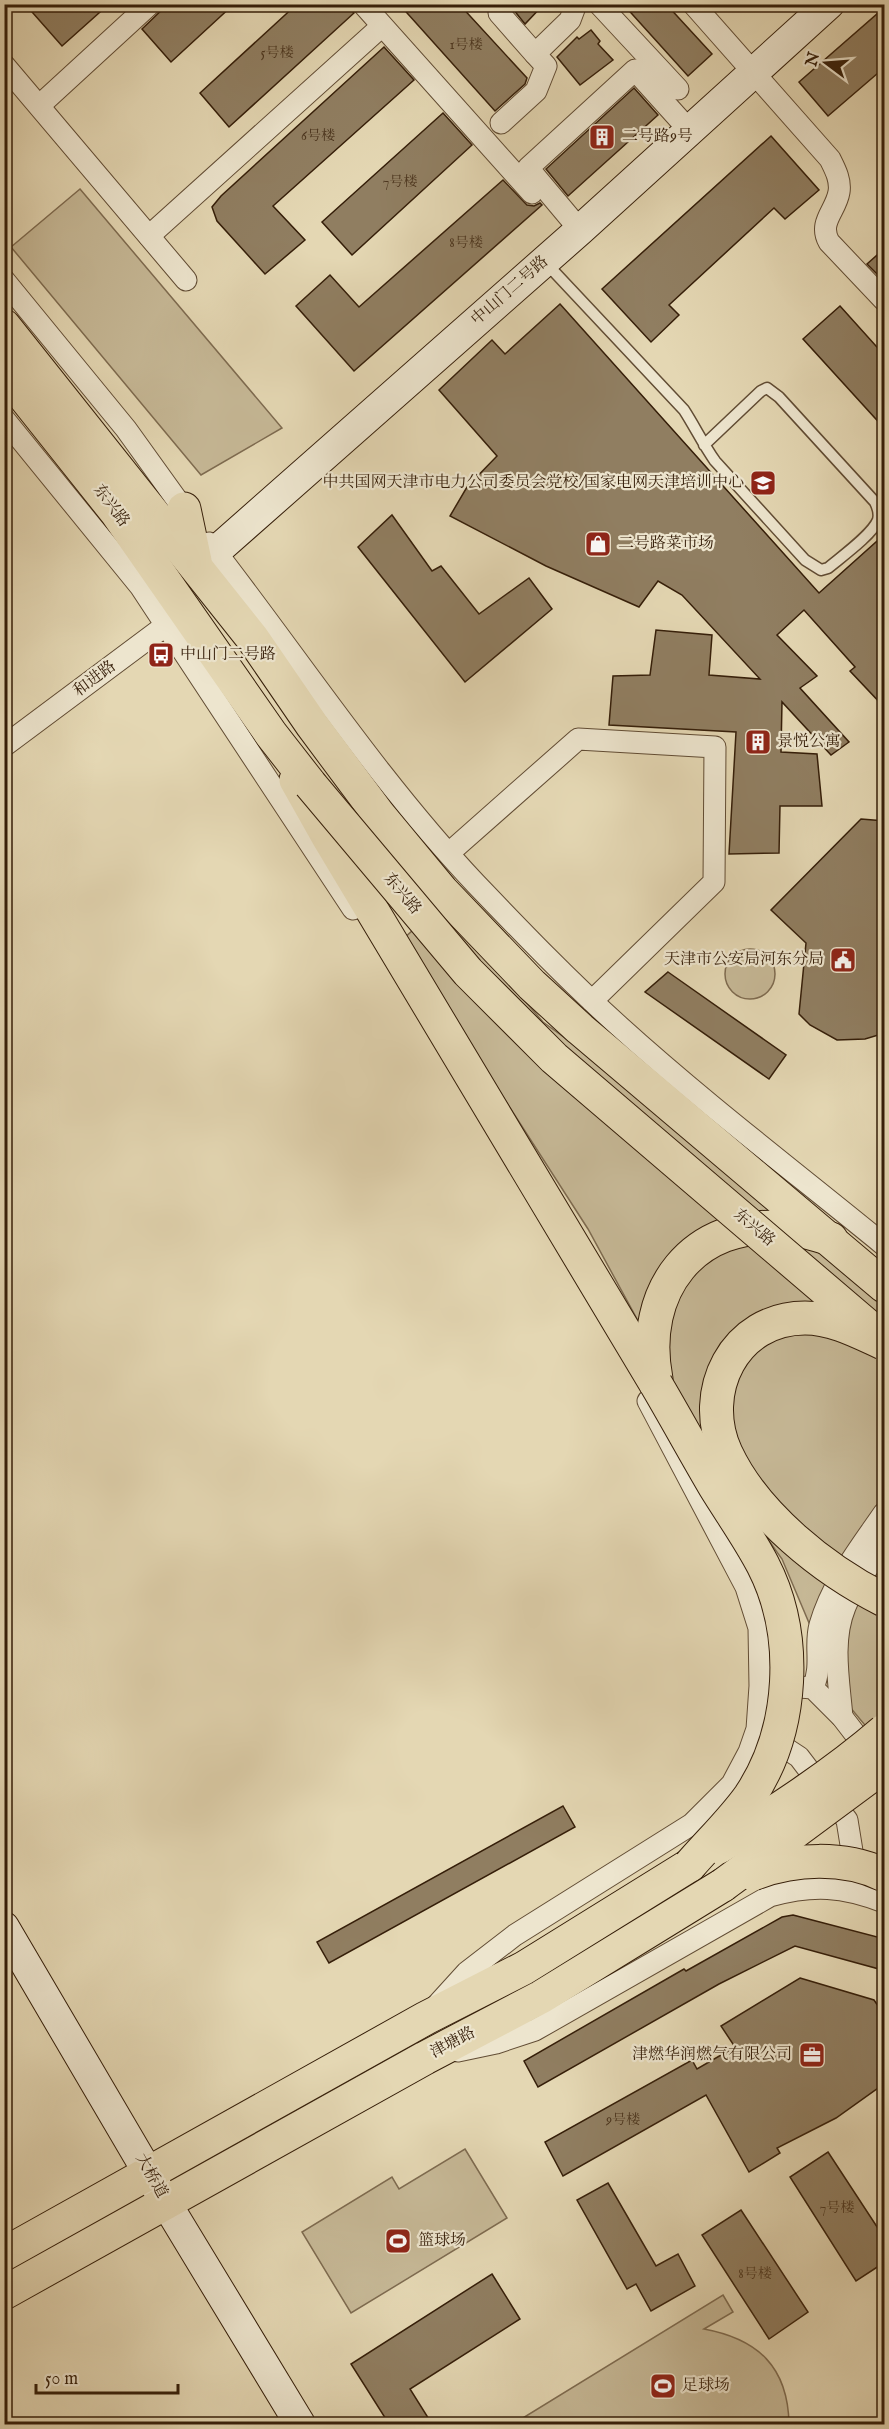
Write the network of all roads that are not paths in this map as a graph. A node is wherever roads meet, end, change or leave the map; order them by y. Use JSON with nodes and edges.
{"nodes":[{"id":1,"x":150,"y":4,"type":"edge"},
{"id":2,"x":363,"y":4,"type":"edge"},
{"id":3,"x":576,"y":4,"type":"edge"},
{"id":4,"x":599,"y":4,"type":"edge"},
{"id":5,"x":693,"y":4,"type":"edge"},
{"id":6,"x":818,"y":4,"type":"edge"},
{"id":7,"x":829,"y":4,"type":"edge"},
{"id":8,"x":499,"y":13,"type":"dead end"},
{"id":9,"x":382,"y":26,"type":"junction"},
{"id":10,"x":535,"y":54,"type":"junction"},
{"id":11,"x":4,"y":65,"type":"edge"},
{"id":12,"x":752,"y":68,"type":"junction"},
{"id":13,"x":678,"y":89,"type":"dead end"},
{"id":14,"x":40,"y":105,"type":"junction"},
{"id":15,"x":501,"y":123,"type":"dead end"},
{"id":16,"x":687,"y":127,"type":"junction"},
{"id":17,"x":545,"y":207,"type":"dead end"},
{"id":18,"x":577,"y":227,"type":"junction"},
{"id":19,"x":149,"y":236,"type":"junction"},
{"id":20,"x":541,"y":258,"type":"junction"},
{"id":21,"x":4,"y":280,"type":"edge"},
{"id":22,"x":186,"y":280,"type":"dead end"},
{"id":23,"x":885,"y":300,"type":"edge"},
{"id":24,"x":4,"y":326,"type":"edge"},
{"id":25,"x":4,"y":371,"type":"edge"},
{"id":26,"x":50,"y":405,"type":"junction"},
{"id":27,"x":4,"y":419,"type":"edge"},
{"id":28,"x":704,"y":445,"type":"junction"},
{"id":29,"x":197,"y":548,"type":"junction"},
{"id":30,"x":140,"y":586,"type":"joint"},
{"id":31,"x":176,"y":618,"type":"junction"},
{"id":32,"x":271,"y":734,"type":"junction"},
{"id":33,"x":4,"y":746,"type":"edge"},
{"id":34,"x":449,"y":853,"type":"junction"},
{"id":35,"x":592,"y":1001,"type":"junction"},
{"id":36,"x":792,"y":1221,"type":"junction"},
{"id":37,"x":885,"y":1245,"type":"edge"},
{"id":38,"x":885,"y":1286,"type":"edge"},
{"id":39,"x":885,"y":1342,"type":"edge"},
{"id":40,"x":656,"y":1384,"type":"junction"},
{"id":41,"x":885,"y":1513,"type":"edge"},
{"id":42,"x":885,"y":1544,"type":"edge"},
{"id":43,"x":885,"y":1600,"type":"edge"},
{"id":44,"x":760,"y":1686,"type":"junction"},
{"id":45,"x":813,"y":1688,"type":"junction"},
{"id":46,"x":842,"y":1716,"type":"junction"},
{"id":47,"x":757,"y":1729,"type":"junction"},
{"id":48,"x":885,"y":1731,"type":"edge"},
{"id":49,"x":885,"y":1766,"type":"edge"},
{"id":50,"x":885,"y":1773,"type":"edge"},
{"id":51,"x":690,"y":1865,"type":"junction"},
{"id":52,"x":885,"y":1875,"type":"edge"},
{"id":53,"x":723,"y":1885,"type":"junction"},
{"id":54,"x":846,"y":1889,"type":"junction"},
{"id":55,"x":885,"y":1902,"type":"edge"},
{"id":56,"x":8,"y":1941,"type":"edge"},
{"id":57,"x":426,"y":2018,"type":"junction"},
{"id":58,"x":425,"y":2058,"type":"junction"},
{"id":59,"x":150,"y":2173,"type":"junction"},
{"id":60,"x":166,"y":2203,"type":"junction"},
{"id":61,"x":4,"y":2254,"type":"edge"},
{"id":62,"x":4,"y":2293,"type":"edge"},
{"id":63,"x":300,"y":2424,"type":"edge"}],
"edges":[{"from":1,"to":14,"type":"street"},
{"from":2,"to":9,"type":"street"},
{"from":3,"to":10,"type":"street"},
{"from":4,"to":13,"type":"street"},
{"from":5,"to":12,"type":"street"},
{"from":6,"to":12,"type":"street","name":"中山门二号路"},
{"from":7,"to":12,"type":"street","name":"中山门二号路"},
{"from":8,"to":10,"type":"street"},
{"from":9,"to":17,"type":"street"},
{"from":9,"to":19,"type":"street"},
{"from":10,"to":15,"type":"street"},
{"from":11,"to":14,"type":"street"},
{"from":12,"to":16,"type":"street","name":"中山门二号路"},
{"from":12,"to":23,"type":"street"},
{"from":14,"to":19,"type":"street"},
{"from":16,"to":18,"type":"street","name":"中山门二号路"},
{"from":16,"to":18,"type":"street"},
{"from":18,"to":20,"type":"street","name":"中山门二号路"},
{"from":19,"to":22,"type":"street"},
{"from":20,"to":28,"type":"lane"},
{"from":20,"to":29,"type":"street","name":"中山门二号路"},
{"from":21,"to":29,"type":"street"},
{"from":24,"to":26,"type":"main road","name":"东兴路"},
{"from":25,"to":26,"type":"main road","name":"东兴路"},
{"from":26,"to":29,"type":"main road","name":"东兴路"},
{"from":26,"to":31,"type":"main road","name":"东兴路"},
{"from":27,"to":30,"type":"street"},
{"from":28,"to":28,"type":"lane"},
{"from":29,"to":34,"type":"street"},
{"from":29,"to":36,"type":"main road","name":"东兴路"},
{"from":30,"to":31,"type":"main road"},
{"from":31,"to":32,"type":"main road","name":"东兴路"},
{"from":31,"to":33,"type":"street","name":"和进路"},
{"from":31,"to":44,"type":"street"},
{"from":32,"to":39,"type":"main road","name":"东兴路","bridge":true},
{"from":32,"to":40,"type":"main road"},
{"from":34,"to":35,"type":"street"},
{"from":34,"to":35,"type":"street"},
{"from":35,"to":37,"type":"street"},
{"from":36,"to":38,"type":"main road","name":"东兴路"},
{"from":36,"to":40,"type":"main road"},
{"from":39,"to":43,"type":"main road","bridge":true},
{"from":40,"to":51,"type":"main road","bridge":true},
{"from":41,"to":45,"type":"street"},
{"from":42,"to":46,"type":"street"},
{"from":44,"to":45,"type":"street"},
{"from":44,"to":47,"type":"street"},
{"from":45,"to":46,"type":"street"},
{"from":46,"to":50,"type":"street"},
{"from":47,"to":54,"type":"street"},
{"from":47,"to":57,"type":"street"},
{"from":48,"to":51,"type":"main road","bridge":true},
{"from":49,"to":53,"type":"main road","name":"津塘路","bridge":true},
{"from":51,"to":57,"type":"main road"},
{"from":52,"to":53,"type":"main road","bridge":true},
{"from":53,"to":58,"type":"main road","name":"津塘路"},
{"from":54,"to":55,"type":"street"},
{"from":54,"to":58,"type":"street"},
{"from":56,"to":59,"type":"street","name":"大桥道"},
{"from":57,"to":59,"type":"main road"},
{"from":58,"to":60,"type":"main road","name":"津塘路"},
{"from":59,"to":60,"type":"street","name":"大桥道"},
{"from":59,"to":61,"type":"main road"},
{"from":60,"to":62,"type":"main road","name":"津塘路"},
{"from":60,"to":63,"type":"street","name":"大桥道"}]}
